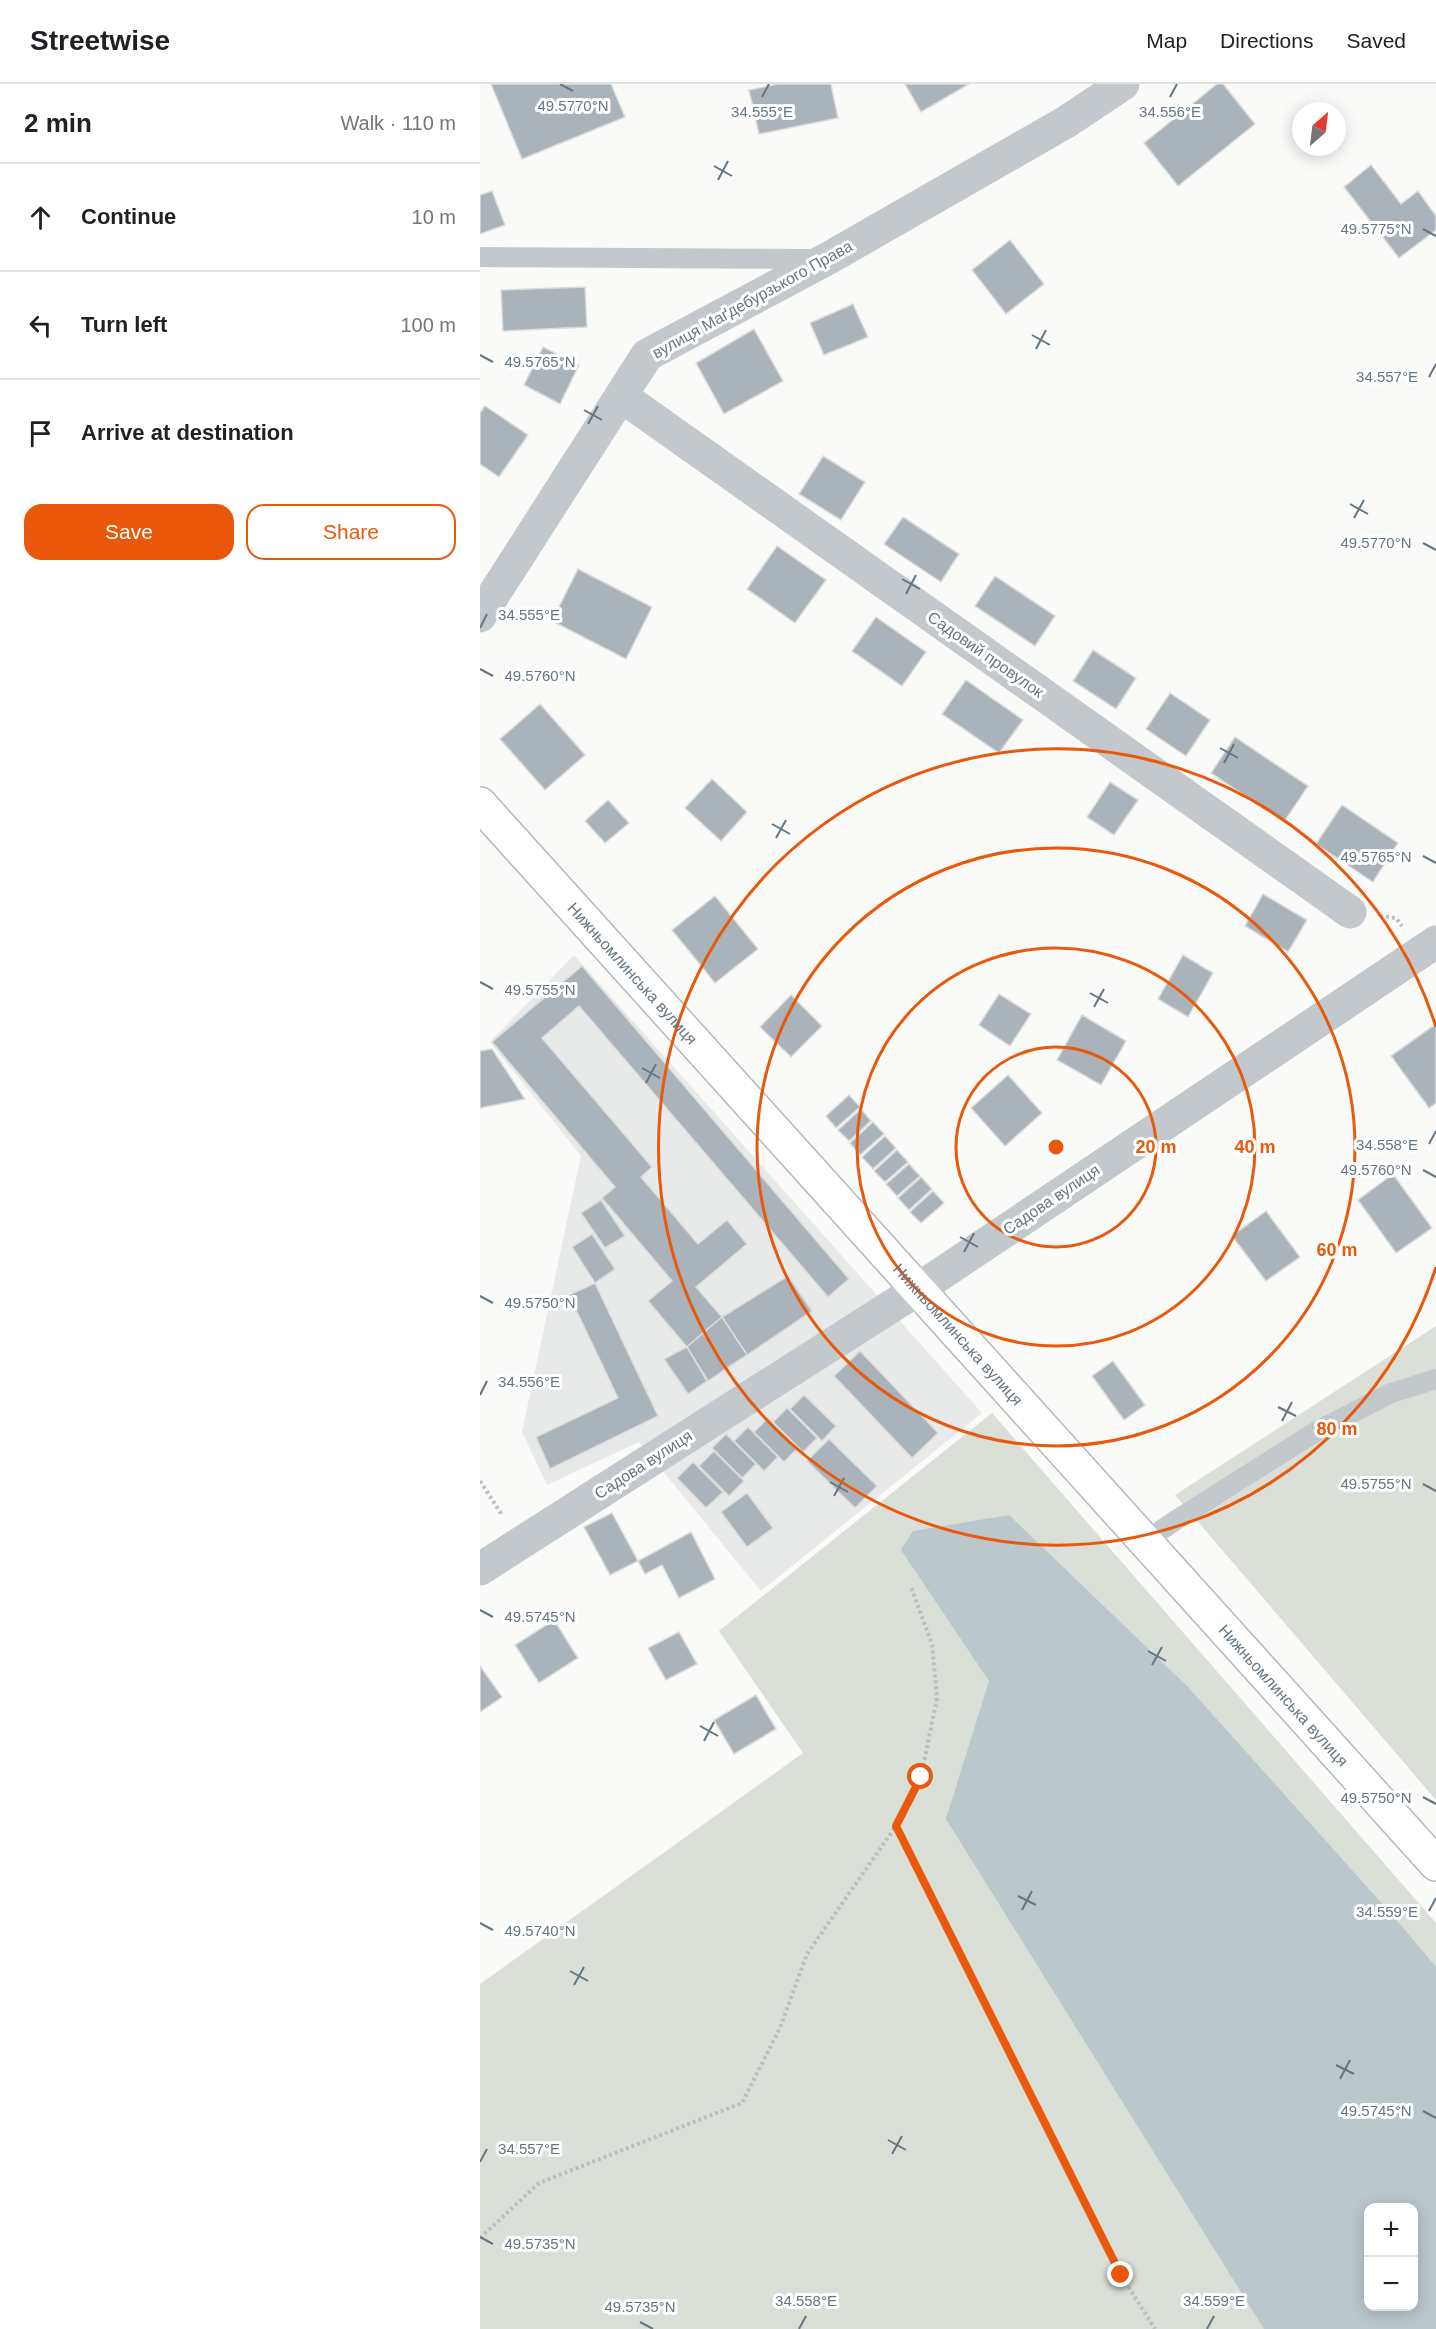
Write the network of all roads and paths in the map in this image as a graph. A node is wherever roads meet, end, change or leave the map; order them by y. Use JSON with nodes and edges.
{"nodes":[{"id":1,"x":1123,"y":84,"type":"edge"},
{"id":2,"x":480,"y":257,"type":"edge"},
{"id":3,"x":827,"y":259,"type":"junction"},
{"id":4,"x":621,"y":396,"type":"junction"},
{"id":5,"x":480,"y":616,"type":"edge"},
{"id":6,"x":480,"y":804,"type":"edge"},
{"id":7,"x":1350,"y":912,"type":"dead end"},
{"id":8,"x":1436,"y":942,"type":"edge"},
{"id":9,"x":917,"y":1290,"type":"junction"},
{"id":10,"x":1436,"y":1379,"type":"edge"},
{"id":11,"x":480,"y":1480,"type":"edge"},
{"id":12,"x":1146,"y":1541,"type":"junction"},
{"id":13,"x":520,"y":1543,"type":"junction"},
{"id":14,"x":480,"y":1569,"type":"edge"},
{"id":15,"x":911,"y":1587,"type":"dead end"},
{"id":16,"x":896,"y":1826,"type":"junction"},
{"id":17,"x":1436,"y":1864,"type":"edge"},
{"id":18,"x":480,"y":2238,"type":"edge"},
{"id":19,"x":1155,"y":2329,"type":"edge"}],
"edges":[{"from":1,"to":3,"type":"street","name":"вулиця Маґдебурзького Права"},
{"from":2,"to":3,"type":"lane"},
{"from":3,"to":4,"type":"street","name":"вулиця Маґдебурзького Права"},
{"from":4,"to":5,"type":"street","name":"вулиця Маґдебурзького Права"},
{"from":4,"to":7,"type":"street","name":"Садовий провулок"},
{"from":6,"to":9,"type":"main road","name":"Нижньомлинська вулиця"},
{"from":8,"to":9,"type":"street","name":"Садова вулиця"},
{"from":9,"to":12,"type":"main road","name":"Нижньомлинська вулиця"},
{"from":9,"to":13,"type":"street","name":"Садова вулиця"},
{"from":10,"to":12,"type":"lane"},
{"from":11,"to":13,"type":"path"},
{"from":12,"to":17,"type":"main road","name":"Нижньомлинська вулиця"},
{"from":13,"to":14,"type":"street","name":"Садова вулиця"},
{"from":15,"to":16,"type":"path"},
{"from":16,"to":18,"type":"path"},
{"from":16,"to":19,"type":"path"}]}
